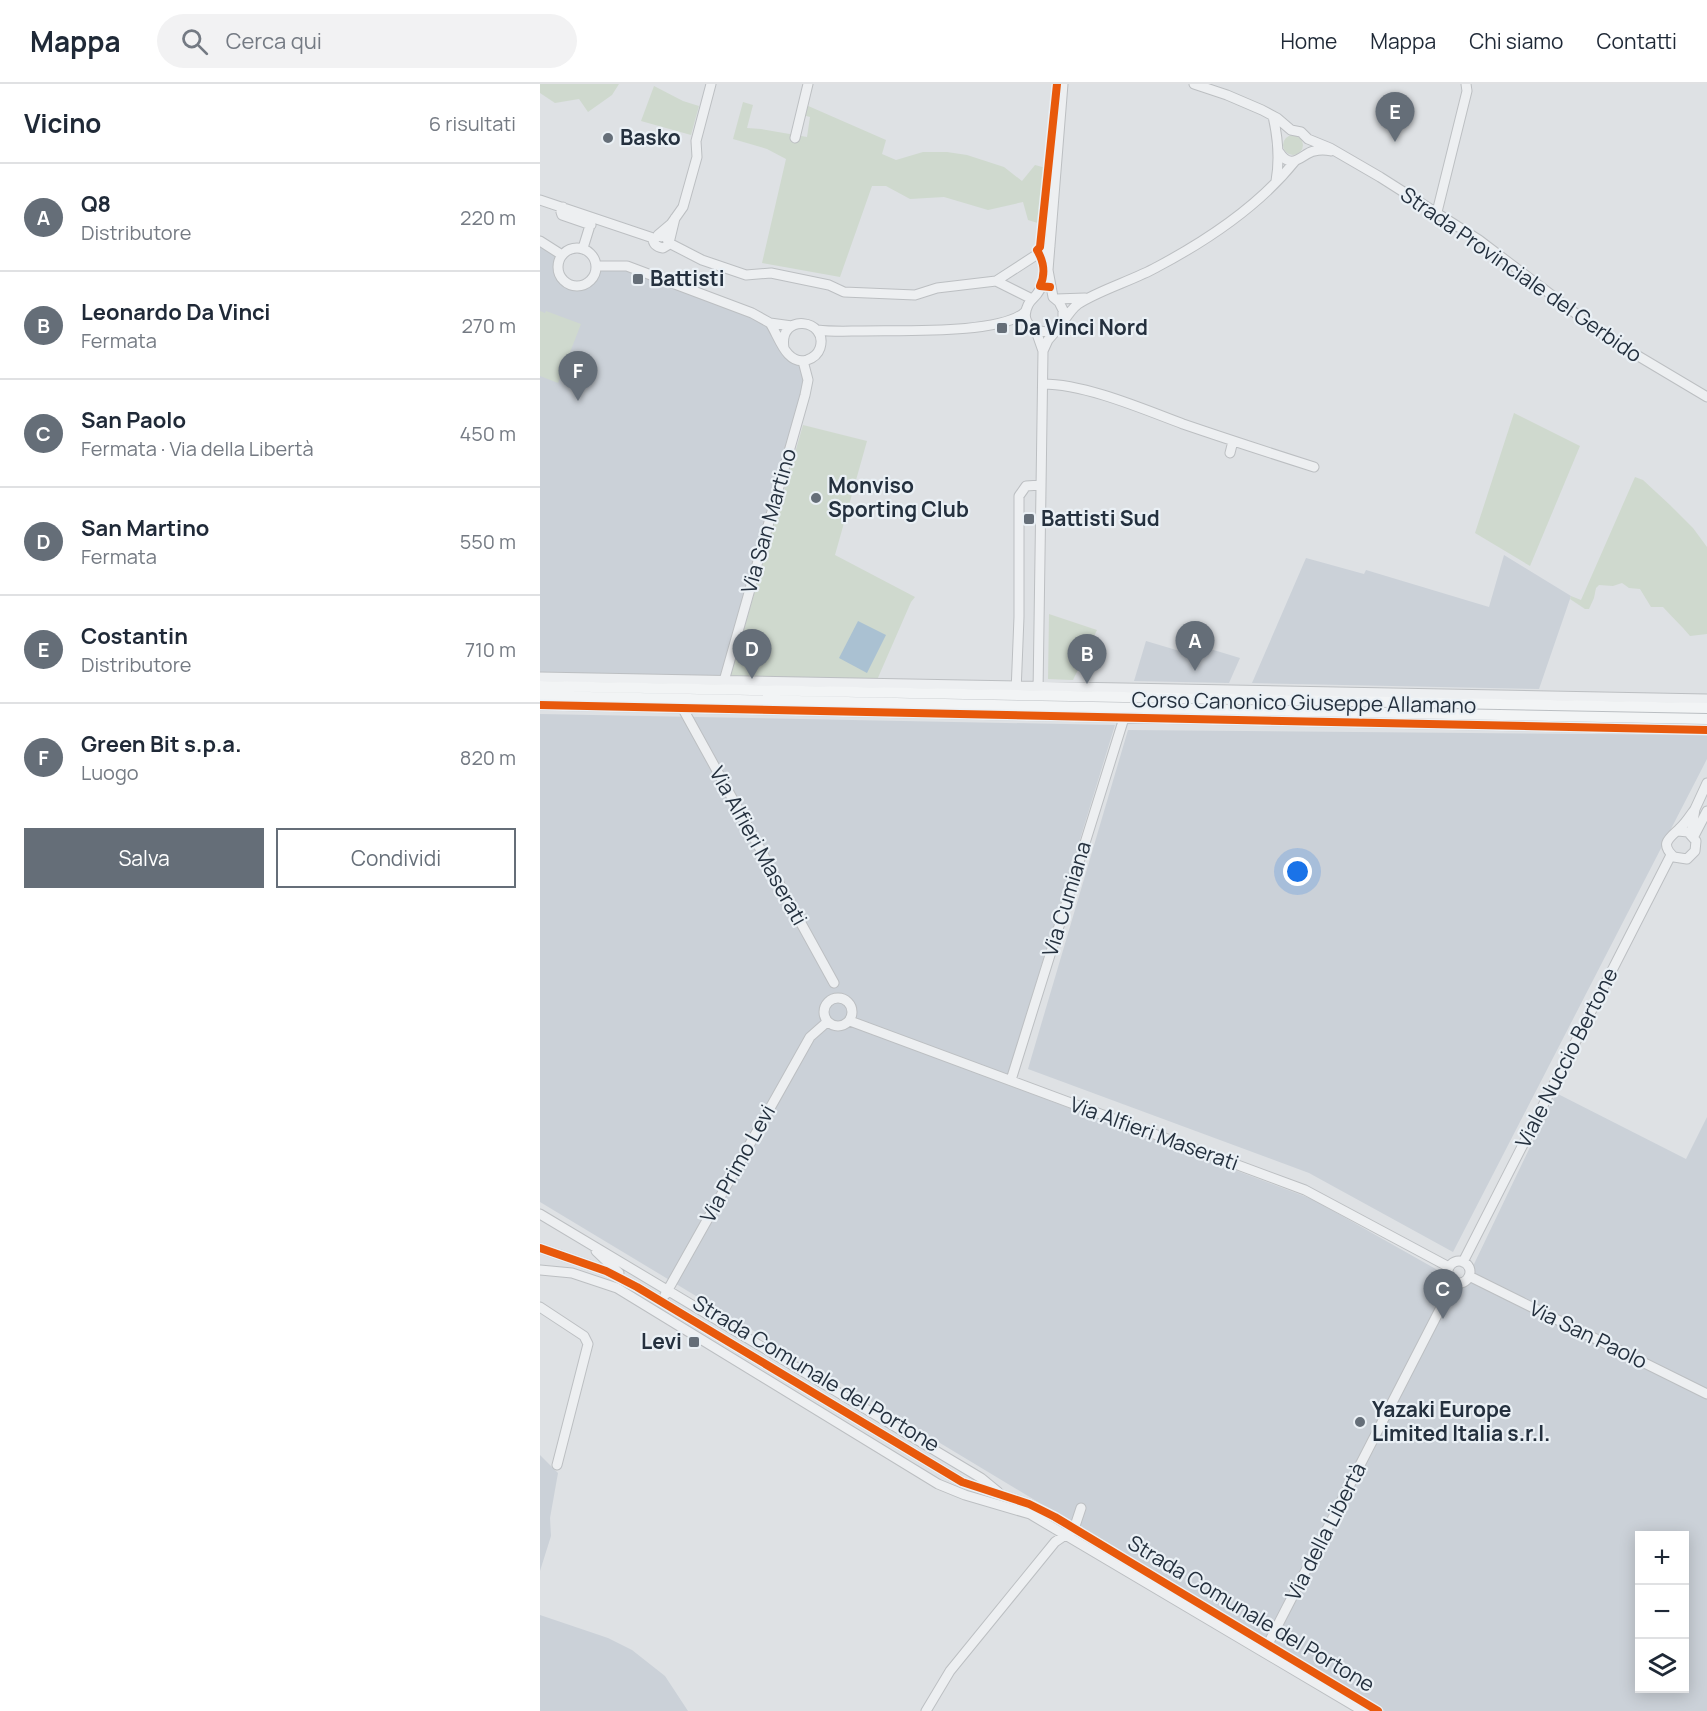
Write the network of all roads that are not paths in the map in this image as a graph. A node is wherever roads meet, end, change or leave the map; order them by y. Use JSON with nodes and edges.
{"nodes":[{"id":1,"x":711,"y":84,"type":"edge"},
{"id":2,"x":808,"y":84,"type":"edge"},
{"id":3,"x":1064,"y":84,"type":"edge"},
{"id":4,"x":1194,"y":84,"type":"edge"},
{"id":5,"x":1466,"y":84,"type":"edge"},
{"id":6,"x":1206,"y":85,"type":"edge"},
{"id":7,"x":1273,"y":116,"type":"junction"},
{"id":8,"x":1291,"y":130,"type":"junction"},
{"id":9,"x":795,"y":138,"type":"dead end"},
{"id":10,"x":1308,"y":139,"type":"junction"},
{"id":11,"x":1278,"y":147,"type":"junction"},
{"id":12,"x":1336,"y":151,"type":"junction"},
{"id":13,"x":1307,"y":154,"type":"junction"},
{"id":14,"x":1295,"y":161,"type":"junction"},
{"id":15,"x":1275,"y":183,"type":"junction"},
{"id":16,"x":540,"y":200,"type":"edge"},
{"id":17,"x":1437,"y":212,"type":"junction"},
{"id":18,"x":675,"y":218,"type":"junction"},
{"id":19,"x":592,"y":221,"type":"junction"},
{"id":20,"x":656,"y":237,"type":"junction"},
{"id":21,"x":540,"y":241,"type":"edge"},
{"id":22,"x":669,"y":243,"type":"junction"},
{"id":23,"x":1050,"y":246,"type":"junction"},
{"id":24,"x":583,"y":248,"type":"junction"},
{"id":25,"x":562,"y":255,"type":"junction"},
{"id":26,"x":597,"y":266,"type":"junction"},
{"id":27,"x":1048,"y":270,"type":"junction"},
{"id":28,"x":996,"y":281,"type":"junction"},
{"id":29,"x":1096,"y":295,"type":"junction"},
{"id":30,"x":1034,"y":297,"type":"junction"},
{"id":31,"x":1055,"y":298,"type":"junction"},
{"id":32,"x":1026,"y":312,"type":"junction"},
{"id":33,"x":1005,"y":322,"type":"junction"},
{"id":34,"x":770,"y":323,"type":"junction"},
{"id":35,"x":792,"y":326,"type":"junction"},
{"id":36,"x":1057,"y":328,"type":"junction"},
{"id":37,"x":1033,"y":329,"type":"junction"},
{"id":38,"x":817,"y":330,"type":"junction"},
{"id":39,"x":849,"y":332,"type":"junction"},
{"id":40,"x":784,"y":348,"type":"junction"},
{"id":41,"x":1043,"y":351,"type":"junction"},
{"id":42,"x":817,"y":354,"type":"junction"},
{"id":43,"x":802,"y":361,"type":"junction"},
{"id":44,"x":1042,"y":384,"type":"junction"},
{"id":45,"x":1707,"y":397,"type":"edge"},
{"id":46,"x":1233,"y":441,"type":"junction"},
{"id":47,"x":1230,"y":453,"type":"dead end"},
{"id":48,"x":1314,"y":467,"type":"dead end"},
{"id":49,"x":1041,"y":485,"type":"junction"},
{"id":50,"x":1017,"y":628,"type":"junction"},
{"id":51,"x":1039,"y":628,"type":"junction"},
{"id":52,"x":540,"y":677,"type":"edge"},
{"id":53,"x":724,"y":681,"type":"junction"},
{"id":54,"x":540,"y":686,"type":"edge"},
{"id":55,"x":1016,"y":691,"type":"junction"},
{"id":56,"x":540,"y":696,"type":"edge"},
{"id":57,"x":1707,"y":699,"type":"edge"},
{"id":58,"x":1038,"y":701,"type":"junction"},
{"id":59,"x":540,"y":705,"type":"edge"},
{"id":60,"x":1707,"y":708,"type":"edge"},
{"id":61,"x":683,"y":709,"type":"junction"},
{"id":62,"x":1124,"y":717,"type":"junction"},
{"id":63,"x":1707,"y":719,"type":"edge"},
{"id":64,"x":1707,"y":730,"type":"edge"},
{"id":65,"x":1707,"y":783,"type":"edge"},
{"id":66,"x":1695,"y":809,"type":"junction"},
{"id":67,"x":1707,"y":810,"type":"edge"},
{"id":68,"x":1678,"y":831,"type":"junction"},
{"id":69,"x":1694,"y":832,"type":"junction"},
{"id":70,"x":1671,"y":855,"type":"junction"},
{"id":71,"x":834,"y":982,"type":"junction"},
{"id":72,"x":832,"y":999,"type":"junction"},
{"id":73,"x":844,"y":999,"type":"junction"},
{"id":74,"x":850,"y":1021,"type":"junction"},
{"id":75,"x":827,"y":1022,"type":"junction"},
{"id":76,"x":1011,"y":1080,"type":"junction"},
{"id":77,"x":540,"y":1214,"type":"edge"},
{"id":78,"x":585,"y":1240,"type":"junction"},
{"id":79,"x":540,"y":1248,"type":"edge"},
{"id":80,"x":1463,"y":1262,"type":"junction"},
{"id":81,"x":1449,"y":1267,"type":"junction"},
{"id":82,"x":540,"y":1270,"type":"edge"},
{"id":83,"x":1470,"y":1276,"type":"junction"},
{"id":84,"x":1454,"y":1282,"type":"junction"},
{"id":85,"x":637,"y":1287,"type":"junction"},
{"id":86,"x":668,"y":1290,"type":"junction"},
{"id":87,"x":661,"y":1301,"type":"junction"},
{"id":88,"x":540,"y":1307,"type":"edge"},
{"id":89,"x":655,"y":1311,"type":"junction"},
{"id":90,"x":1707,"y":1394,"type":"edge"},
{"id":91,"x":557,"y":1465,"type":"dead end"},
{"id":92,"x":1005,"y":1497,"type":"junction"},
{"id":93,"x":1081,"y":1508,"type":"dead end"},
{"id":94,"x":1070,"y":1532,"type":"junction"},
{"id":95,"x":1266,"y":1649,"type":"junction"},
{"id":96,"x":926,"y":1711,"type":"edge"},
{"id":97,"x":1363,"y":1711,"type":"edge"},
{"id":98,"x":1378,"y":1711,"type":"edge"}],
"edges":[{"from":1,"to":18,"type":"street"},
{"from":2,"to":9,"type":"street"},
{"from":3,"to":23,"type":"street"},
{"from":4,"to":6,"type":"street","name":"Strada Provinciale del Gerbido"},
{"from":5,"to":17,"type":"street"},
{"from":6,"to":7,"type":"street","name":"Strada Provinciale del Gerbido"},
{"from":7,"to":8,"type":"street","name":"Strada Provinciale del Gerbido"},
{"from":7,"to":11,"type":"street"},
{"from":8,"to":10,"type":"street","name":"Strada Provinciale del Gerbido"},
{"from":8,"to":11,"type":"street"},
{"from":10,"to":12,"type":"street","name":"Strada Provinciale del Gerbido"},
{"from":10,"to":13,"type":"street"},
{"from":11,"to":14,"type":"street"},
{"from":11,"to":15,"type":"street"},
{"from":12,"to":13,"type":"street"},
{"from":12,"to":17,"type":"street","name":"Strada Provinciale del Gerbido"},
{"from":13,"to":14,"type":"street"},
{"from":14,"to":15,"type":"street"},
{"from":15,"to":29,"type":"street"},
{"from":16,"to":19,"type":"street"},
{"from":17,"to":45,"type":"street","name":"Strada Provinciale del Gerbido"},
{"from":18,"to":20,"type":"street"},
{"from":18,"to":22,"type":"street"},
{"from":19,"to":20,"type":"street"},
{"from":19,"to":24,"type":"street"},
{"from":20,"to":22,"type":"street"},
{"from":21,"to":25,"type":"street"},
{"from":22,"to":28,"type":"street"},
{"from":23,"to":27,"type":"street"},
{"from":23,"to":28,"type":"street"},
{"from":24,"to":25,"type":"street"},
{"from":24,"to":26,"type":"street"},
{"from":25,"to":26,"type":"street"},
{"from":26,"to":34,"type":"street"},
{"from":27,"to":30,"type":"street"},
{"from":27,"to":31,"type":"street"},
{"from":28,"to":30,"type":"street"},
{"from":29,"to":31,"type":"street"},
{"from":29,"to":36,"type":"street"},
{"from":30,"to":31,"type":"street"},
{"from":30,"to":32,"type":"street"},
{"from":31,"to":36,"type":"street"},
{"from":32,"to":33,"type":"street"},
{"from":32,"to":37,"type":"street"},
{"from":33,"to":37,"type":"street"},
{"from":33,"to":39,"type":"street"},
{"from":34,"to":35,"type":"street"},
{"from":34,"to":40,"type":"street"},
{"from":35,"to":38,"type":"street"},
{"from":35,"to":40,"type":"street"},
{"from":36,"to":37,"type":"street"},
{"from":36,"to":41,"type":"street"},
{"from":37,"to":41,"type":"street"},
{"from":38,"to":39,"type":"street"},
{"from":38,"to":42,"type":"street"},
{"from":39,"to":42,"type":"street"},
{"from":40,"to":43,"type":"street"},
{"from":41,"to":44,"type":"street"},
{"from":42,"to":43,"type":"street"},
{"from":43,"to":53,"type":"street","name":"Via San Martino"},
{"from":44,"to":46,"type":"street"},
{"from":44,"to":49,"type":"street"},
{"from":46,"to":47,"type":"street"},
{"from":46,"to":48,"type":"street"},
{"from":49,"to":50,"type":"street"},
{"from":49,"to":51,"type":"street"},
{"from":50,"to":51,"type":"street"},
{"from":50,"to":55,"type":"street"},
{"from":51,"to":58,"type":"street"},
{"from":52,"to":53,"type":"street","name":"Corso Canonico Giuseppe Allamano"},
{"from":53,"to":55,"type":"street","name":"Corso Canonico Giuseppe Allamano"},
{"from":54,"to":55,"type":"main road","name":"Corso Canonico Giuseppe Allamano"},
{"from":55,"to":58,"type":"main road","name":"Corso Canonico Giuseppe Allamano"},
{"from":56,"to":58,"type":"main road","name":"Corso Canonico Giuseppe Allamano"},
{"from":57,"to":58,"type":"street","name":"Corso Canonico Giuseppe Allamano"},
{"from":58,"to":60,"type":"main road","name":"Corso Canonico Giuseppe Allamano"},
{"from":58,"to":61,"type":"street","name":"Corso Canonico Giuseppe Allamano"},
{"from":58,"to":62,"type":"street","name":"Corso Canonico Giuseppe Allamano"},
{"from":58,"to":63,"type":"main road","name":"Corso Canonico Giuseppe Allamano"},
{"from":59,"to":61,"type":"street","name":"Corso Canonico Giuseppe Allamano"},
{"from":61,"to":71,"type":"street","name":"Via Alfieri Maserati"},
{"from":62,"to":64,"type":"street","name":"Corso Canonico Giuseppe Allamano"},
{"from":62,"to":76,"type":"street","name":"Via Cumiana"},
{"from":65,"to":66,"type":"street","name":"Viale Nuccio Bertone"},
{"from":66,"to":68,"type":"street","name":"Viale Nuccio Bertone"},
{"from":66,"to":69,"type":"street","name":"Viale Nuccio Bertone"},
{"from":67,"to":69,"type":"street"},
{"from":68,"to":69,"type":"street"},
{"from":68,"to":70,"type":"street","name":"Viale Nuccio Bertone"},
{"from":69,"to":70,"type":"street"},
{"from":70,"to":80,"type":"street","name":"Viale Nuccio Bertone"},
{"from":71,"to":72,"type":"street"},
{"from":71,"to":73,"type":"street"},
{"from":72,"to":73,"type":"street"},
{"from":72,"to":75,"type":"street"},
{"from":73,"to":74,"type":"street"},
{"from":74,"to":75,"type":"street"},
{"from":74,"to":76,"type":"street","name":"Via Alfieri Maserati"},
{"from":75,"to":86,"type":"street","name":"Via Primo Levi"},
{"from":76,"to":81,"type":"street","name":"Via Alfieri Maserati"},
{"from":77,"to":78,"type":"street","name":"Strada Comunale del Portone"},
{"from":78,"to":85,"type":"street","name":"Strada Comunale del Portone"},
{"from":78,"to":86,"type":"street","name":"Strada Comunale del Portone"},
{"from":79,"to":85,"type":"street","name":"Strada Comunale del Portone"},
{"from":80,"to":81,"type":"street"},
{"from":80,"to":83,"type":"street"},
{"from":81,"to":84,"type":"street"},
{"from":82,"to":89,"type":"street","name":"Strada Comunale del Portone"},
{"from":83,"to":84,"type":"street"},
{"from":83,"to":90,"type":"street","name":"Via San Paolo"},
{"from":84,"to":95,"type":"street","name":"Via della Libertà"},
{"from":85,"to":87,"type":"street","name":"Strada Comunale del Portone"},
{"from":86,"to":87,"type":"street","name":"Via Primo Levi"},
{"from":86,"to":92,"type":"street","name":"Strada Comunale del Portone"},
{"from":87,"to":89,"type":"street","name":"Via Primo Levi"},
{"from":87,"to":92,"type":"street","name":"Strada Comunale del Portone"},
{"from":88,"to":91,"type":"street"},
{"from":89,"to":94,"type":"street","name":"Strada Comunale del Portone"},
{"from":92,"to":94,"type":"street","name":"Strada Comunale del Portone"},
{"from":93,"to":94,"type":"street"},
{"from":94,"to":95,"type":"street","name":"Strada Comunale del Portone"},
{"from":94,"to":96,"type":"street"},
{"from":95,"to":97,"type":"street","name":"Strada Comunale del Portone"},
{"from":95,"to":98,"type":"street","name":"Strada Comunale del Portone"}]}
